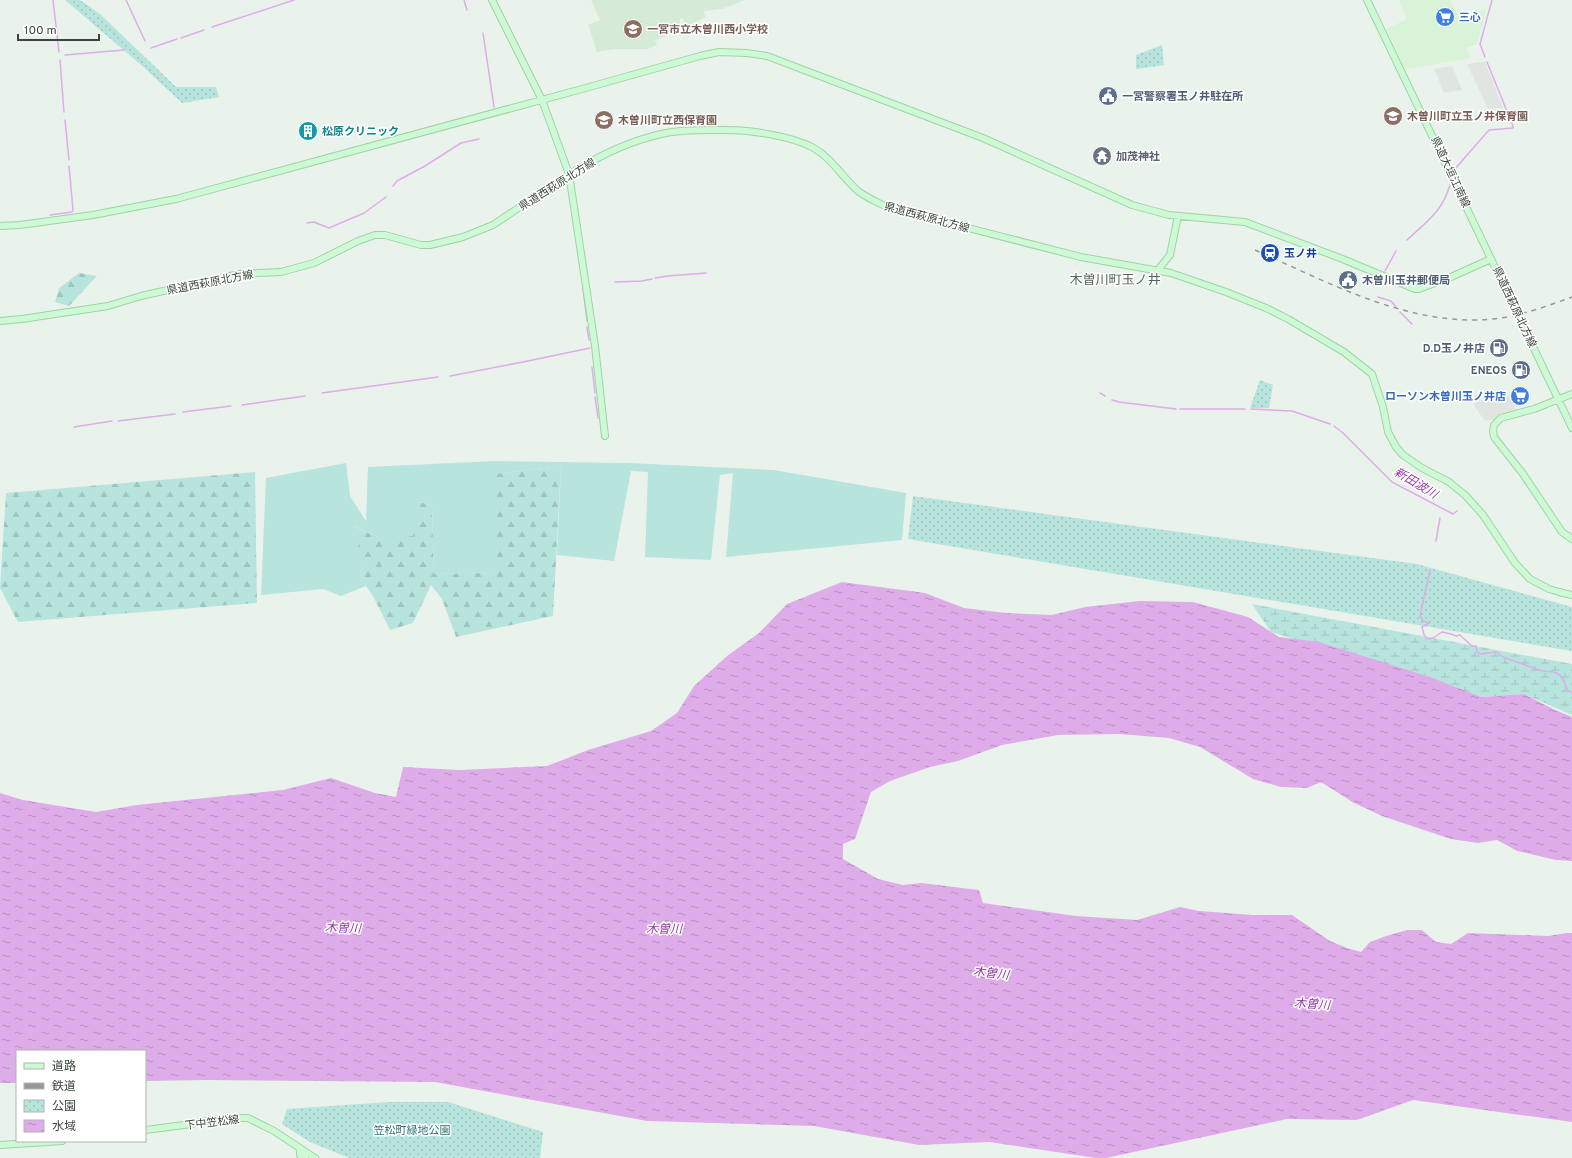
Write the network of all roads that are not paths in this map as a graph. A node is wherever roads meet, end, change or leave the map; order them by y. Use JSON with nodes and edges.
{"nodes":[{"id":1,"x":492,"y":0,"type":"edge"},
{"id":2,"x":1368,"y":0,"type":"edge"},
{"id":3,"x":542,"y":100,"type":"junction"},
{"id":4,"x":569,"y":174,"type":"junction"},
{"id":5,"x":1178,"y":216,"type":"junction"},
{"id":6,"x":0,"y":226,"type":"edge"},
{"id":7,"x":1491,"y":258,"type":"junction"},
{"id":8,"x":1158,"y":270,"type":"junction"},
{"id":9,"x":0,"y":321,"type":"edge"},
{"id":10,"x":1572,"y":394,"type":"edge"},
{"id":11,"x":1558,"y":400,"type":"junction"},
{"id":12,"x":1572,"y":428,"type":"edge"},
{"id":13,"x":605,"y":436,"type":"dead end"},
{"id":14,"x":1572,"y":539,"type":"edge"},
{"id":15,"x":1572,"y":595,"type":"edge"},
{"id":16,"x":146,"y":1130,"type":"edge"},
{"id":17,"x":46,"y":1142,"type":"edge"},
{"id":18,"x":0,"y":1145,"type":"edge"},
{"id":19,"x":300,"y":1148,"type":"junction"},
{"id":20,"x":305,"y":1158,"type":"edge"},
{"id":21,"x":315,"y":1158,"type":"edge"}],
"edges":[{"from":1,"to":3,"type":"street"},
{"from":2,"to":7,"type":"street","name":"県道大垣江南線"},
{"from":3,"to":4,"type":"street"},
{"from":3,"to":5,"type":"street","name":"県道西萩原北方線"},
{"from":3,"to":6,"type":"street","name":"県道西萩原北方線"},
{"from":4,"to":8,"type":"street","name":"県道西萩原北方線"},
{"from":4,"to":9,"type":"street","name":"県道西萩原北方線"},
{"from":4,"to":13,"type":"street"},
{"from":5,"to":7,"type":"street","name":"県道西萩原北方線"},
{"from":5,"to":8,"type":"street"},
{"from":7,"to":11,"type":"street","name":"県道西萩原北方線"},
{"from":8,"to":15,"type":"street","name":"県道西萩原北方線"},
{"from":10,"to":11,"type":"street"},
{"from":11,"to":12,"type":"street"},
{"from":11,"to":14,"type":"street"},
{"from":16,"to":19,"type":"street","name":"下中笠松線"},
{"from":17,"to":18,"type":"street"},
{"from":19,"to":20,"type":"street"},
{"from":19,"to":21,"type":"street","name":"下中笠松線"}]}
